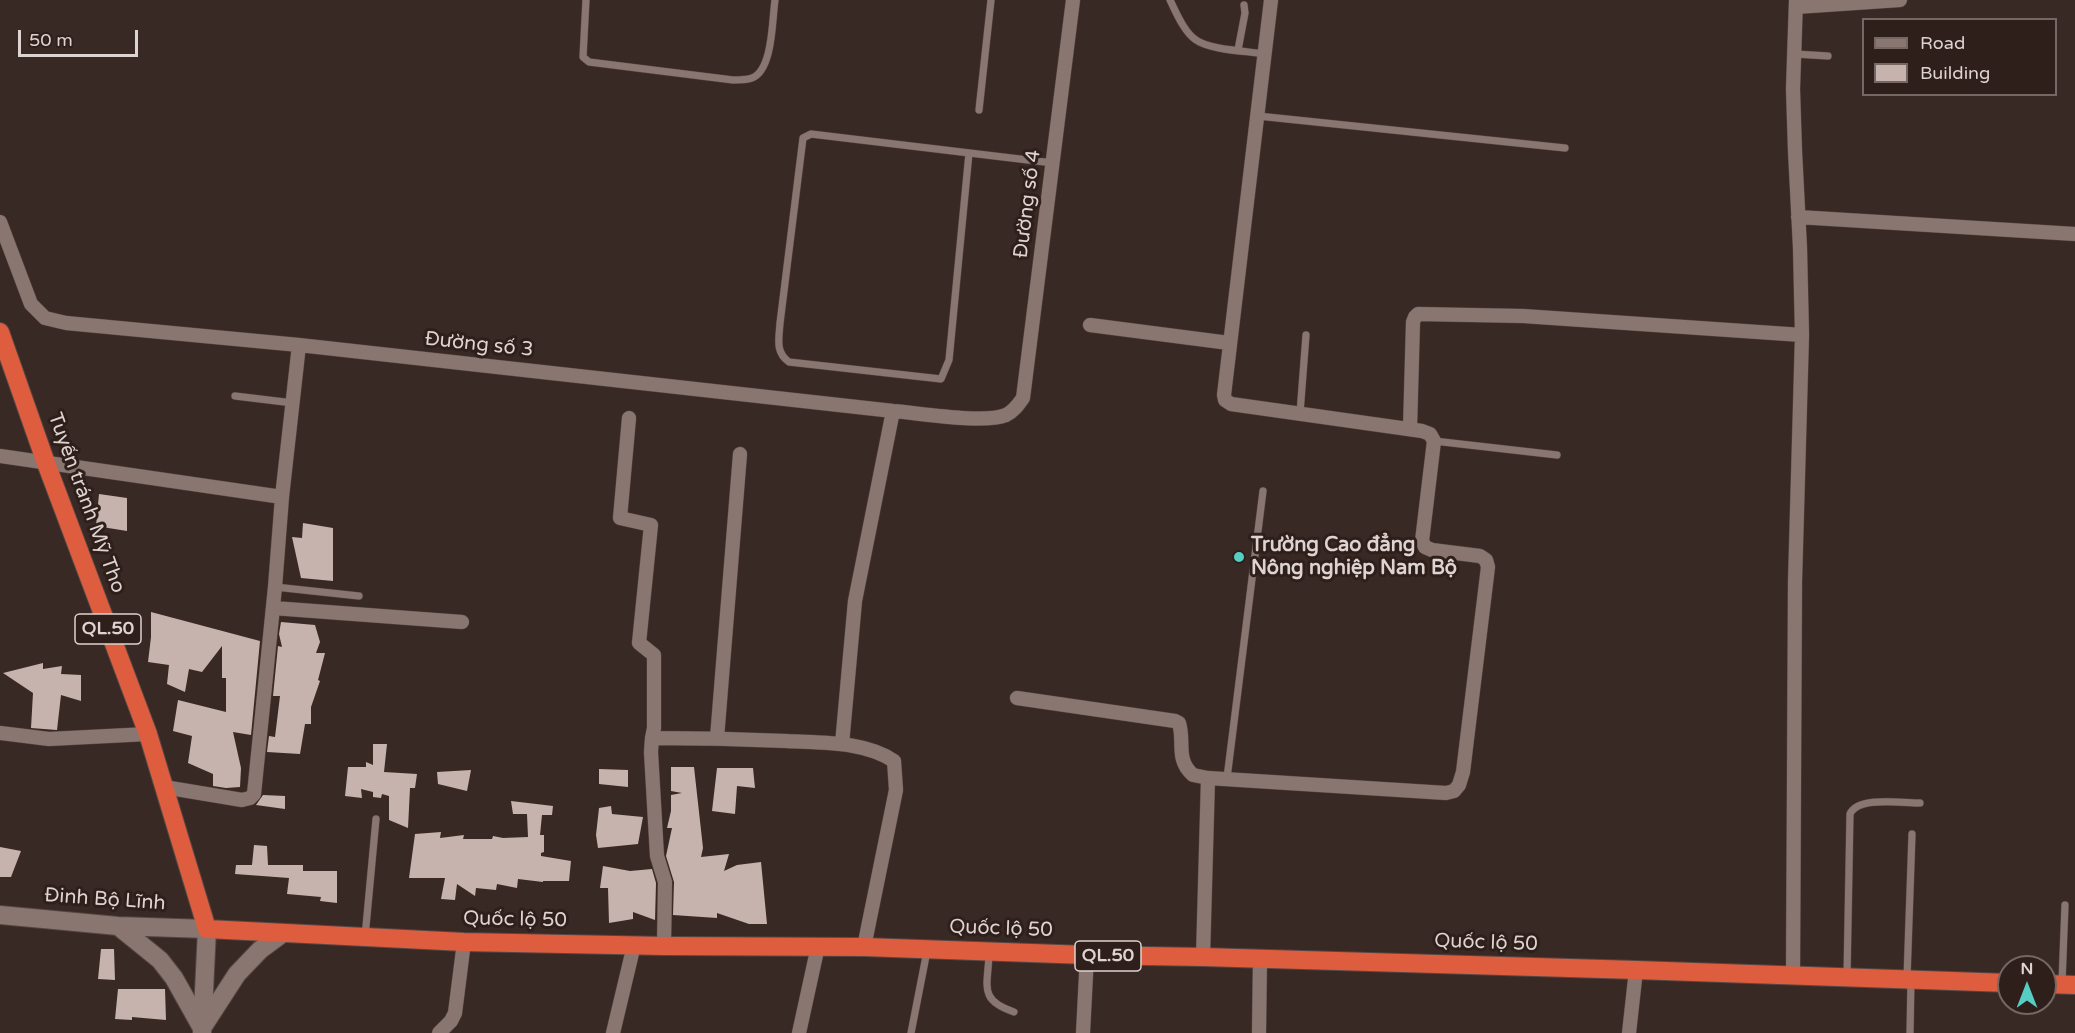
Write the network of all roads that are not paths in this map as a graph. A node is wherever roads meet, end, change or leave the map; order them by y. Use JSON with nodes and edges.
{"nodes":[{"id":1,"x":586,"y":0,"type":"edge"},
{"id":2,"x":775,"y":0,"type":"edge"},
{"id":3,"x":991,"y":0,"type":"edge"},
{"id":4,"x":1073,"y":0,"type":"edge"},
{"id":5,"x":1170,"y":0,"type":"edge"},
{"id":6,"x":1271,"y":0,"type":"edge"},
{"id":7,"x":1900,"y":0,"type":"edge"},
{"id":8,"x":1244,"y":5,"type":"dead end"},
{"id":9,"x":1802,"y":5,"type":"edge"},
{"id":10,"x":1238,"y":50,"type":"junction"},
{"id":11,"x":1265,"y":54,"type":"junction"},
{"id":12,"x":1797,"y":54,"type":"junction"},
{"id":13,"x":1828,"y":56,"type":"dead end"},
{"id":14,"x":979,"y":110,"type":"dead end"},
{"id":15,"x":1258,"y":116,"type":"junction"},
{"id":16,"x":1565,"y":148,"type":"dead end"},
{"id":17,"x":969,"y":153,"type":"junction"},
{"id":18,"x":1053,"y":163,"type":"junction"},
{"id":19,"x":1798,"y":217,"type":"junction"},
{"id":20,"x":0,"y":222,"type":"edge"},
{"id":21,"x":2075,"y":234,"type":"edge"},
{"id":22,"x":1090,"y":325,"type":"dead end"},
{"id":23,"x":0,"y":332,"type":"edge"},
{"id":24,"x":1306,"y":334,"type":"dead end"},
{"id":25,"x":1802,"y":335,"type":"junction"},
{"id":26,"x":1229,"y":344,"type":"junction"},
{"id":27,"x":299,"y":345,"type":"junction"},
{"id":28,"x":235,"y":396,"type":"dead end"},
{"id":29,"x":293,"y":403,"type":"junction"},
{"id":30,"x":1014,"y":410,"type":"joint"},
{"id":31,"x":893,"y":411,"type":"junction"},
{"id":32,"x":1300,"y":413,"type":"junction"},
{"id":33,"x":629,"y":418,"type":"dead end"},
{"id":34,"x":1410,"y":429,"type":"junction"},
{"id":35,"x":1434,"y":441,"type":"junction"},
{"id":36,"x":740,"y":454,"type":"dead end"},
{"id":37,"x":1557,"y":455,"type":"dead end"},
{"id":38,"x":0,"y":456,"type":"edge"},
{"id":39,"x":46,"y":463,"type":"junction"},
{"id":40,"x":1263,"y":491,"type":"dead end"},
{"id":41,"x":282,"y":497,"type":"junction"},
{"id":42,"x":275,"y":587,"type":"junction"},
{"id":43,"x":359,"y":596,"type":"dead end"},
{"id":44,"x":273,"y":608,"type":"junction"},
{"id":45,"x":462,"y":622,"type":"dead end"},
{"id":46,"x":1017,"y":698,"type":"dead end"},
{"id":47,"x":0,"y":733,"type":"edge"},
{"id":48,"x":148,"y":734,"type":"junction"},
{"id":49,"x":652,"y":738,"type":"junction"},
{"id":50,"x":717,"y":738,"type":"junction"},
{"id":51,"x":842,"y":744,"type":"junction"},
{"id":52,"x":1208,"y":778,"type":"junction"},
{"id":53,"x":1227,"y":778,"type":"junction"},
{"id":54,"x":164,"y":788,"type":"junction"},
{"id":55,"x":1920,"y":803,"type":"dead end"},
{"id":56,"x":376,"y":819,"type":"dead end"},
{"id":57,"x":1912,"y":834,"type":"dead end"},
{"id":58,"x":2065,"y":905,"type":"dead end"},
{"id":59,"x":0,"y":915,"type":"edge"},
{"id":60,"x":118,"y":926,"type":"junction"},
{"id":61,"x":207,"y":929,"type":"junction"},
{"id":62,"x":283,"y":933,"type":"junction"},
{"id":63,"x":365,"y":937,"type":"junction"},
{"id":64,"x":464,"y":942,"type":"junction"},
{"id":65,"x":634,"y":945,"type":"junction"},
{"id":66,"x":664,"y":946,"type":"junction"},
{"id":67,"x":818,"y":946,"type":"junction"},
{"id":68,"x":864,"y":947,"type":"junction"},
{"id":69,"x":927,"y":949,"type":"junction"},
{"id":70,"x":989,"y":951,"type":"junction"},
{"id":71,"x":1087,"y":955,"type":"junction"},
{"id":72,"x":1203,"y":957,"type":"junction"},
{"id":73,"x":1260,"y":958,"type":"junction"},
{"id":74,"x":1636,"y":970,"type":"junction"},
{"id":75,"x":1793,"y":976,"type":"junction"},
{"id":76,"x":1847,"y":978,"type":"junction"},
{"id":77,"x":1909,"y":980,"type":"junction"},
{"id":78,"x":1997,"y":983,"type":"edge"},
{"id":79,"x":2061,"y":985,"type":"edge"},
{"id":80,"x":1014,"y":1012,"type":"dead end"},
{"id":81,"x":202,"y":1031,"type":"edge"},
{"id":82,"x":439,"y":1033,"type":"edge"},
{"id":83,"x":613,"y":1033,"type":"edge"},
{"id":84,"x":800,"y":1033,"type":"edge"},
{"id":85,"x":911,"y":1033,"type":"edge"},
{"id":86,"x":1083,"y":1033,"type":"edge"},
{"id":87,"x":1259,"y":1033,"type":"edge"},
{"id":88,"x":1629,"y":1033,"type":"edge"},
{"id":89,"x":1910,"y":1033,"type":"edge"}],
"edges":[{"from":1,"to":2,"type":"lane"},
{"from":3,"to":14,"type":"lane"},
{"from":4,"to":18,"type":"street","name":"Đường số 4"},
{"from":5,"to":10,"type":"lane"},
{"from":6,"to":11,"type":"street"},
{"from":7,"to":9,"type":"street"},
{"from":8,"to":10,"type":"lane"},
{"from":9,"to":12,"type":"street"},
{"from":10,"to":11,"type":"lane"},
{"from":11,"to":15,"type":"street"},
{"from":12,"to":13,"type":"lane"},
{"from":12,"to":19,"type":"street"},
{"from":15,"to":16,"type":"lane"},
{"from":15,"to":26,"type":"street"},
{"from":17,"to":17,"type":"lane"},
{"from":17,"to":18,"type":"lane"},
{"from":18,"to":30,"type":"street","name":"Đường số 4"},
{"from":19,"to":21,"type":"street"},
{"from":19,"to":25,"type":"street"},
{"from":20,"to":27,"type":"street","name":"Đường số 3"},
{"from":22,"to":26,"type":"street"},
{"from":23,"to":39,"type":"highway","name":"Tuyến tránh Mỹ Tho","number":"QL.50"},
{"from":24,"to":32,"type":"lane"},
{"from":25,"to":34,"type":"street"},
{"from":25,"to":75,"type":"street"},
{"from":26,"to":32,"type":"street"},
{"from":27,"to":29,"type":"street"},
{"from":27,"to":31,"type":"street","name":"Đường số 3"},
{"from":28,"to":29,"type":"lane"},
{"from":29,"to":41,"type":"street"},
{"from":30,"to":31,"type":"street","name":"Đường số 3"},
{"from":31,"to":51,"type":"street"},
{"from":32,"to":34,"type":"street"},
{"from":33,"to":49,"type":"street"},
{"from":34,"to":35,"type":"street"},
{"from":35,"to":37,"type":"lane"},
{"from":35,"to":53,"type":"street"},
{"from":36,"to":50,"type":"street"},
{"from":38,"to":39,"type":"street"},
{"from":39,"to":41,"type":"street"},
{"from":39,"to":48,"type":"highway","name":"Tuyến tránh Mỹ Tho","number":"QL.50"},
{"from":40,"to":53,"type":"lane"},
{"from":41,"to":42,"type":"street"},
{"from":42,"to":43,"type":"lane"},
{"from":42,"to":44,"type":"street"},
{"from":44,"to":45,"type":"street"},
{"from":44,"to":54,"type":"street"},
{"from":46,"to":52,"type":"street"},
{"from":47,"to":48,"type":"street"},
{"from":48,"to":54,"type":"highway","name":"Tuyến tránh Mỹ Tho","number":"QL.50"},
{"from":49,"to":50,"type":"street"},
{"from":49,"to":66,"type":"street"},
{"from":50,"to":51,"type":"street"},
{"from":51,"to":68,"type":"street"},
{"from":52,"to":53,"type":"street"},
{"from":52,"to":72,"type":"street"},
{"from":54,"to":61,"type":"highway","name":"Tuyến tránh Mỹ Tho","number":"QL.50"},
{"from":55,"to":76,"type":"lane"},
{"from":56,"to":63,"type":"lane"},
{"from":57,"to":77,"type":"lane"},
{"from":58,"to":79,"type":"lane"},
{"from":59,"to":60,"type":"main road","name":"Đinh Bộ Lĩnh"},
{"from":60,"to":61,"type":"main road","name":"Đinh Bộ Lĩnh"},
{"from":60,"to":81,"type":"main road"},
{"from":61,"to":62,"type":"highway","name":"Quốc lộ 50","number":"QL.50"},
{"from":61,"to":81,"type":"main road"},
{"from":62,"to":63,"type":"highway","name":"Quốc lộ 50","number":"QL.50"},
{"from":62,"to":81,"type":"main road"},
{"from":63,"to":64,"type":"highway","name":"Quốc lộ 50","number":"QL.50"},
{"from":64,"to":65,"type":"highway","name":"Quốc lộ 50","number":"QL.50"},
{"from":64,"to":82,"type":"street"},
{"from":65,"to":66,"type":"highway","name":"Quốc lộ 50","number":"QL.50"},
{"from":65,"to":83,"type":"street"},
{"from":66,"to":67,"type":"highway","name":"Quốc lộ 50","number":"QL.50"},
{"from":67,"to":68,"type":"highway","name":"Quốc lộ 50","number":"QL.50"},
{"from":67,"to":84,"type":"street"},
{"from":68,"to":69,"type":"highway","name":"Quốc lộ 50","number":"QL.50"},
{"from":69,"to":70,"type":"highway","name":"Quốc lộ 50","number":"QL.50"},
{"from":69,"to":85,"type":"lane"},
{"from":70,"to":71,"type":"highway","name":"Quốc lộ 50","number":"QL.50"},
{"from":70,"to":80,"type":"lane"},
{"from":71,"to":72,"type":"highway","name":"Quốc lộ 50","number":"QL.50"},
{"from":71,"to":86,"type":"street"},
{"from":72,"to":73,"type":"highway","name":"Quốc lộ 50","number":"QL.50"},
{"from":73,"to":74,"type":"highway","name":"Quốc lộ 50","number":"QL.50"},
{"from":73,"to":87,"type":"street"},
{"from":74,"to":75,"type":"highway","name":"Quốc lộ 50","number":"QL.50"},
{"from":74,"to":88,"type":"street"},
{"from":75,"to":76,"type":"highway","name":"Quốc lộ 50","number":"QL.50"},
{"from":76,"to":77,"type":"highway","name":"Quốc lộ 50","number":"QL.50"},
{"from":77,"to":78,"type":"highway","name":"Quốc lộ 50","number":"QL.50"},
{"from":77,"to":89,"type":"lane"}]}
